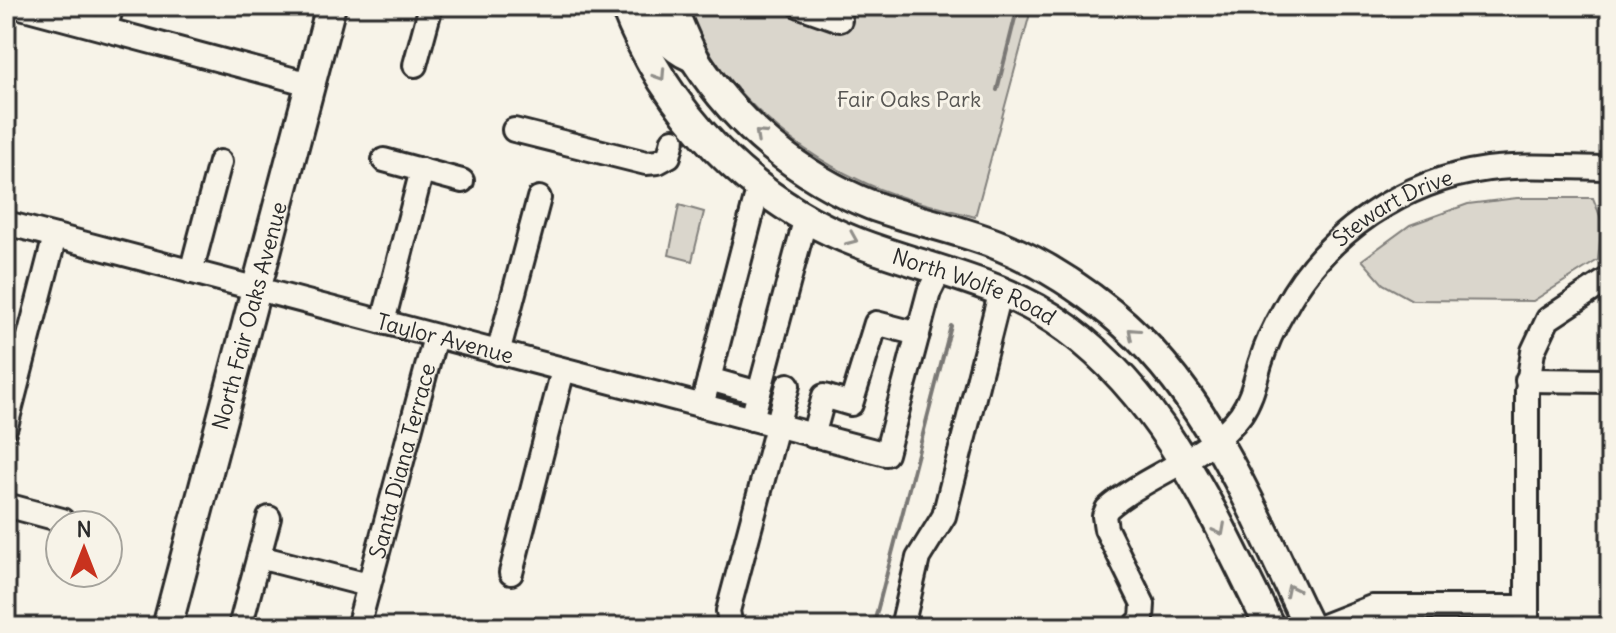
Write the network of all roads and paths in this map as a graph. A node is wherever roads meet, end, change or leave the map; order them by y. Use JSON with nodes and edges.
{"nodes":[{"id":1,"x":112,"y":6,"type":"edge"},
{"id":2,"x":331,"y":6,"type":"edge"},
{"id":3,"x":431,"y":6,"type":"edge"},
{"id":4,"x":625,"y":6,"type":"edge"},
{"id":5,"x":645,"y":6,"type":"edge"},
{"id":6,"x":671,"y":6,"type":"edge"},
{"id":7,"x":800,"y":6,"type":"edge"},
{"id":8,"x":29,"y":8,"type":"edge"},
{"id":9,"x":840,"y":20,"type":"dead end"},
{"id":10,"x":105,"y":29,"type":"junction"},
{"id":11,"x":694,"y":58,"type":"junction"},
{"id":12,"x":415,"y":65,"type":"dead end"},
{"id":13,"x":310,"y":84,"type":"junction"},
{"id":14,"x":514,"y":130,"type":"dead end"},
{"id":15,"x":673,"y":140,"type":"dead end"},
{"id":16,"x":384,"y":160,"type":"dead end"},
{"id":17,"x":220,"y":162,"type":"dead end"},
{"id":18,"x":1610,"y":168,"type":"edge"},
{"id":19,"x":422,"y":170,"type":"junction"},
{"id":20,"x":462,"y":181,"type":"dead end"},
{"id":21,"x":759,"y":186,"type":"junction"},
{"id":22,"x":539,"y":198,"type":"dead end"},
{"id":23,"x":806,"y":217,"type":"junction"},
{"id":24,"x":6,"y":223,"type":"edge"},
{"id":25,"x":55,"y":236,"type":"junction"},
{"id":26,"x":941,"y":268,"type":"junction"},
{"id":27,"x":191,"y":272,"type":"junction"},
{"id":28,"x":1610,"y":278,"type":"edge"},
{"id":29,"x":256,"y":289,"type":"junction"},
{"id":30,"x":1001,"y":290,"type":"junction"},
{"id":31,"x":1080,"y":290,"type":"junction"},
{"id":32,"x":383,"y":322,"type":"junction"},
{"id":33,"x":918,"y":334,"type":"junction"},
{"id":34,"x":435,"y":337,"type":"junction"},
{"id":35,"x":498,"y":353,"type":"junction"},
{"id":36,"x":563,"y":370,"type":"junction"},
{"id":37,"x":709,"y":379,"type":"junction"},
{"id":38,"x":1527,"y":380,"type":"junction"},
{"id":39,"x":1610,"y":381,"type":"edge"},
{"id":40,"x":788,"y":385,"type":"dead end"},
{"id":41,"x":759,"y":393,"type":"junction"},
{"id":42,"x":702,"y":406,"type":"junction"},
{"id":43,"x":752,"y":419,"type":"junction"},
{"id":44,"x":6,"y":426,"type":"edge"},
{"id":45,"x":776,"y":426,"type":"junction"},
{"id":46,"x":813,"y":436,"type":"junction"},
{"id":47,"x":1216,"y":439,"type":"junction"},
{"id":48,"x":1183,"y":461,"type":"junction"},
{"id":49,"x":6,"y":505,"type":"edge"},
{"id":50,"x":44,"y":515,"type":"edge"},
{"id":51,"x":269,"y":518,"type":"dead end"},
{"id":52,"x":259,"y":557,"type":"junction"},
{"id":53,"x":511,"y":573,"type":"dead end"},
{"id":54,"x":368,"y":585,"type":"junction"},
{"id":55,"x":1527,"y":617,"type":"edge"},
{"id":56,"x":167,"y":627,"type":"edge"},
{"id":57,"x":240,"y":627,"type":"edge"},
{"id":58,"x":358,"y":627,"type":"edge"},
{"id":59,"x":731,"y":627,"type":"edge"},
{"id":60,"x":902,"y":627,"type":"edge"},
{"id":61,"x":1134,"y":627,"type":"edge"},
{"id":62,"x":1270,"y":627,"type":"edge"},
{"id":63,"x":1309,"y":627,"type":"edge"},
{"id":64,"x":1321,"y":627,"type":"edge"}],
"edges":[{"from":1,"to":10,"type":"street"},
{"from":2,"to":13,"type":"main road","name":"North Fair Oaks Avenue"},
{"from":3,"to":12,"type":"street"},
{"from":4,"to":21,"type":"main road","name":"North Wolfe Road","one_way":true},
{"from":5,"to":11,"type":"main road"},
{"from":6,"to":11,"type":"main road","name":"North Wolfe Road"},
{"from":7,"to":9,"type":"street"},
{"from":8,"to":10,"type":"street"},
{"from":10,"to":13,"type":"street"},
{"from":31,"to":11,"type":"main road","name":"North Wolfe Road","one_way":true},
{"from":13,"to":29,"type":"main road","name":"North Fair Oaks Avenue"},
{"from":14,"to":15,"type":"street"},
{"from":16,"to":19,"type":"street"},
{"from":17,"to":27,"type":"street"},
{"from":18,"to":47,"type":"street","name":"Stewart Drive"},
{"from":19,"to":20,"type":"street"},
{"from":19,"to":32,"type":"street"},
{"from":21,"to":23,"type":"main road","name":"North Wolfe Road"},
{"from":21,"to":37,"type":"street"},
{"from":22,"to":35,"type":"street"},
{"from":23,"to":26,"type":"main road","name":"North Wolfe Road","one_way":true},
{"from":23,"to":41,"type":"street"},
{"from":24,"to":25,"type":"street","name":"Taylor Avenue"},
{"from":25,"to":27,"type":"street","name":"Taylor Avenue"},
{"from":25,"to":44,"type":"street"},
{"from":26,"to":30,"type":"main road","name":"North Wolfe Road"},
{"from":26,"to":31,"type":"main road"},
{"from":26,"to":33,"type":"street"},
{"from":27,"to":29,"type":"street","name":"Taylor Avenue"},
{"from":28,"to":38,"type":"street"},
{"from":29,"to":32,"type":"street","name":"Taylor Avenue"},
{"from":29,"to":56,"type":"main road","name":"North Fair Oaks Avenue"},
{"from":30,"to":48,"type":"main road","name":"North Wolfe Road"},
{"from":30,"to":60,"type":"street"},
{"from":47,"to":31,"type":"main road","name":"North Wolfe Road","one_way":true},
{"from":32,"to":34,"type":"street","name":"Taylor Avenue"},
{"from":33,"to":46,"type":"street"},
{"from":33,"to":46,"type":"street","name":"Taylor Avenue"},
{"from":34,"to":35,"type":"street","name":"Taylor Avenue"},
{"from":34,"to":54,"type":"street","name":"Santa Diana Terrace"},
{"from":35,"to":36,"type":"street","name":"Taylor Avenue"},
{"from":36,"to":42,"type":"street","name":"Taylor Avenue"},
{"from":36,"to":53,"type":"street"},
{"from":37,"to":41,"type":"street"},
{"from":37,"to":42,"type":"street"},
{"from":38,"to":39,"type":"street"},
{"from":38,"to":55,"type":"street"},
{"from":40,"to":45,"type":"street"},
{"from":41,"to":43,"type":"street"},
{"from":42,"to":43,"type":"street","name":"Taylor Avenue"},
{"from":43,"to":45,"type":"street","name":"Taylor Avenue"},
{"from":45,"to":46,"type":"street","name":"Taylor Avenue"},
{"from":45,"to":59,"type":"street"},
{"from":47,"to":48,"type":"street","name":"Stewart Drive"},
{"from":63,"to":47,"type":"main road","name":"North Wolfe Road","one_way":true},
{"from":48,"to":61,"type":"street","name":"Stewart Drive"},
{"from":48,"to":62,"type":"main road","name":"North Wolfe Road","one_way":true},
{"from":49,"to":50,"type":"street"},
{"from":51,"to":52,"type":"street"},
{"from":52,"to":54,"type":"street","name":"Santa Diana Terrace"},
{"from":52,"to":57,"type":"street"},
{"from":54,"to":58,"type":"street","name":"Santa Diana Terrace"},
{"from":55,"to":64,"type":"street"}]}
